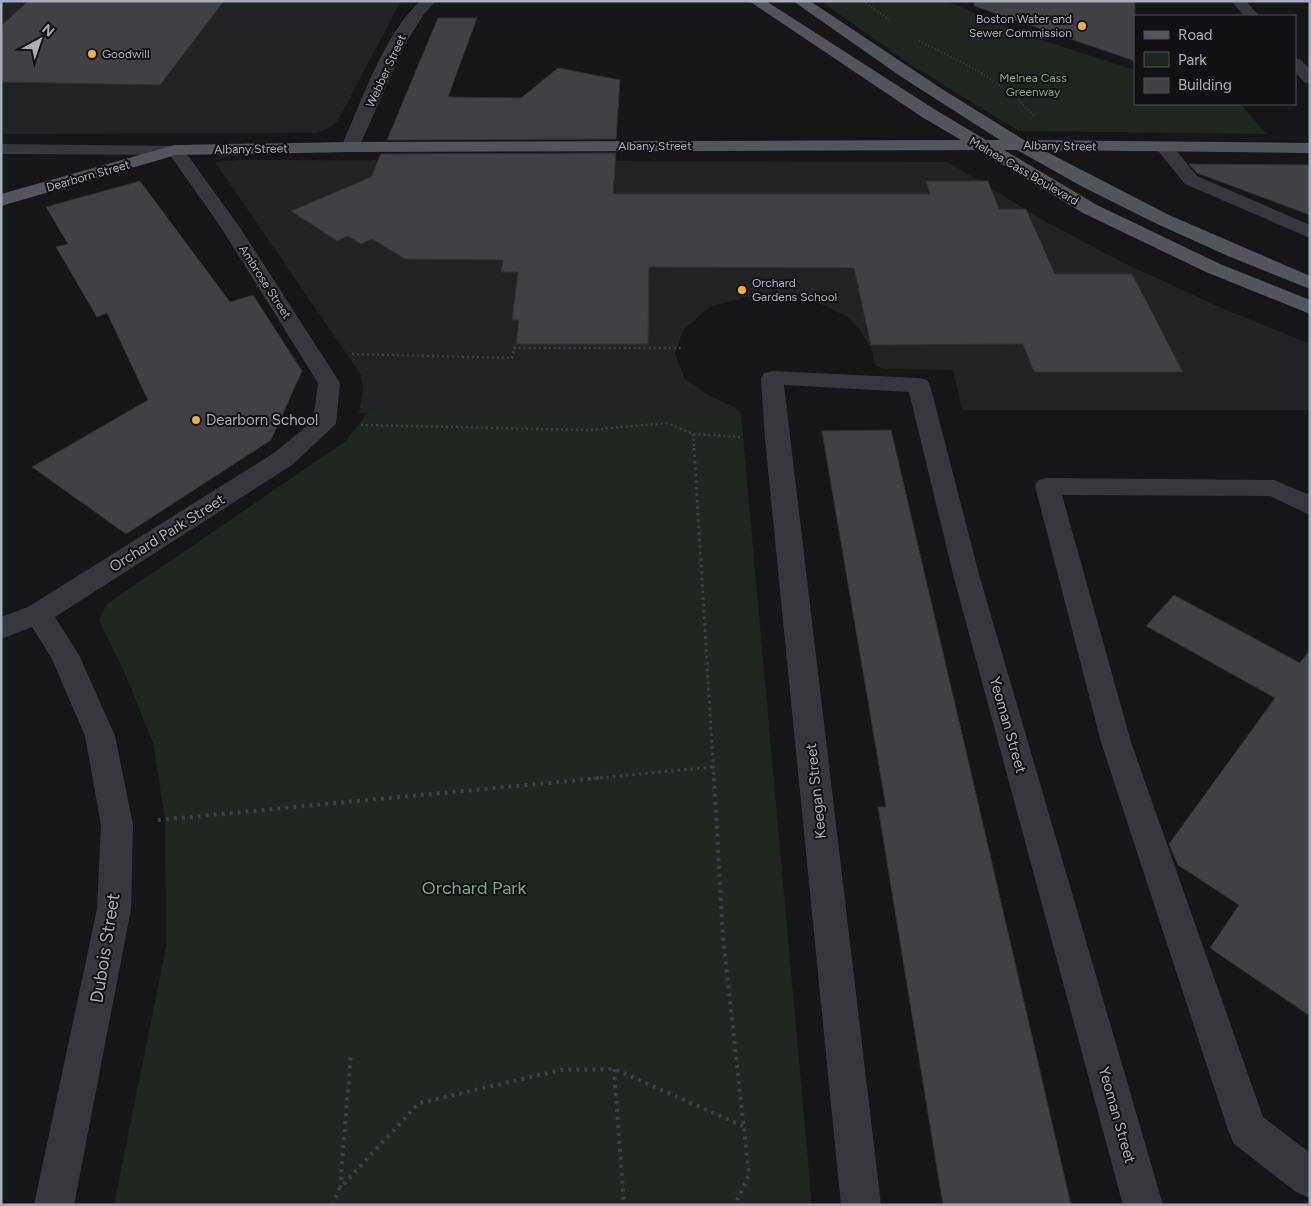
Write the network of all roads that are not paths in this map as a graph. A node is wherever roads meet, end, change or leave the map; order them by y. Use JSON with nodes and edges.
{"nodes":[{"id":1,"x":430,"y":1,"type":"edge"},
{"id":2,"x":756,"y":1,"type":"edge"},
{"id":3,"x":800,"y":1,"type":"edge"},
{"id":4,"x":1238,"y":1,"type":"edge"},
{"id":5,"x":1251,"y":15,"type":"edge"},
{"id":6,"x":1296,"y":64,"type":"edge"},
{"id":7,"x":1310,"y":79,"type":"edge"},
{"id":8,"x":981,"y":145,"type":"junction"},
{"id":9,"x":1021,"y":145,"type":"junction"},
{"id":10,"x":350,"y":147,"type":"junction"},
{"id":11,"x":1164,"y":147,"type":"junction"},
{"id":12,"x":1310,"y":148,"type":"edge"},
{"id":13,"x":1,"y":149,"type":"edge"},
{"id":14,"x":175,"y":150,"type":"junction"},
{"id":15,"x":1,"y":200,"type":"edge"},
{"id":16,"x":1310,"y":232,"type":"edge"},
{"id":17,"x":1310,"y":283,"type":"edge"},
{"id":18,"x":1310,"y":308,"type":"edge"},
{"id":19,"x":772,"y":378,"type":"joint"},
{"id":20,"x":324,"y":424,"type":"joint"},
{"id":21,"x":1310,"y":506,"type":"edge"},
{"id":22,"x":38,"y":614,"type":"junction"},
{"id":23,"x":1,"y":628,"type":"edge"},
{"id":24,"x":1310,"y":1178,"type":"edge"},
{"id":25,"x":54,"y":1205,"type":"edge"},
{"id":26,"x":862,"y":1205,"type":"edge"},
{"id":27,"x":1143,"y":1205,"type":"edge"}],
"edges":[{"from":1,"to":10,"type":"street","name":"Webber Street"},
{"from":2,"to":8,"type":"main road","name":"Melnea Cass Boulevard"},
{"from":3,"to":9,"type":"main road","name":"Melnea Cass Boulevard"},
{"from":4,"to":5,"type":"street"},
{"from":6,"to":7,"type":"street"},
{"from":8,"to":9,"type":"main road","name":"Albany Street"},
{"from":8,"to":10,"type":"main road","name":"Albany Street"},
{"from":8,"to":18,"type":"main road","name":"Melnea Cass Boulevard"},
{"from":9,"to":11,"type":"main road","name":"Albany Street"},
{"from":9,"to":17,"type":"main road","name":"Melnea Cass Boulevard"},
{"from":10,"to":14,"type":"main road","name":"Albany Street"},
{"from":11,"to":12,"type":"main road","name":"Albany Street"},
{"from":11,"to":16,"type":"street"},
{"from":13,"to":14,"type":"street","name":"Albany Street"},
{"from":14,"to":15,"type":"main road","name":"Dearborn Street"},
{"from":14,"to":20,"type":"street","name":"Ambrose Street"},
{"from":19,"to":26,"type":"street","name":"Keegan Street"},
{"from":19,"to":27,"type":"street","name":"Yeoman Street"},
{"from":20,"to":22,"type":"street","name":"Orchard Park Street"},
{"from":21,"to":24,"type":"street"},
{"from":22,"to":23,"type":"street","name":"Orchard Park Street"},
{"from":22,"to":25,"type":"street","name":"Dubois Street"}]}
